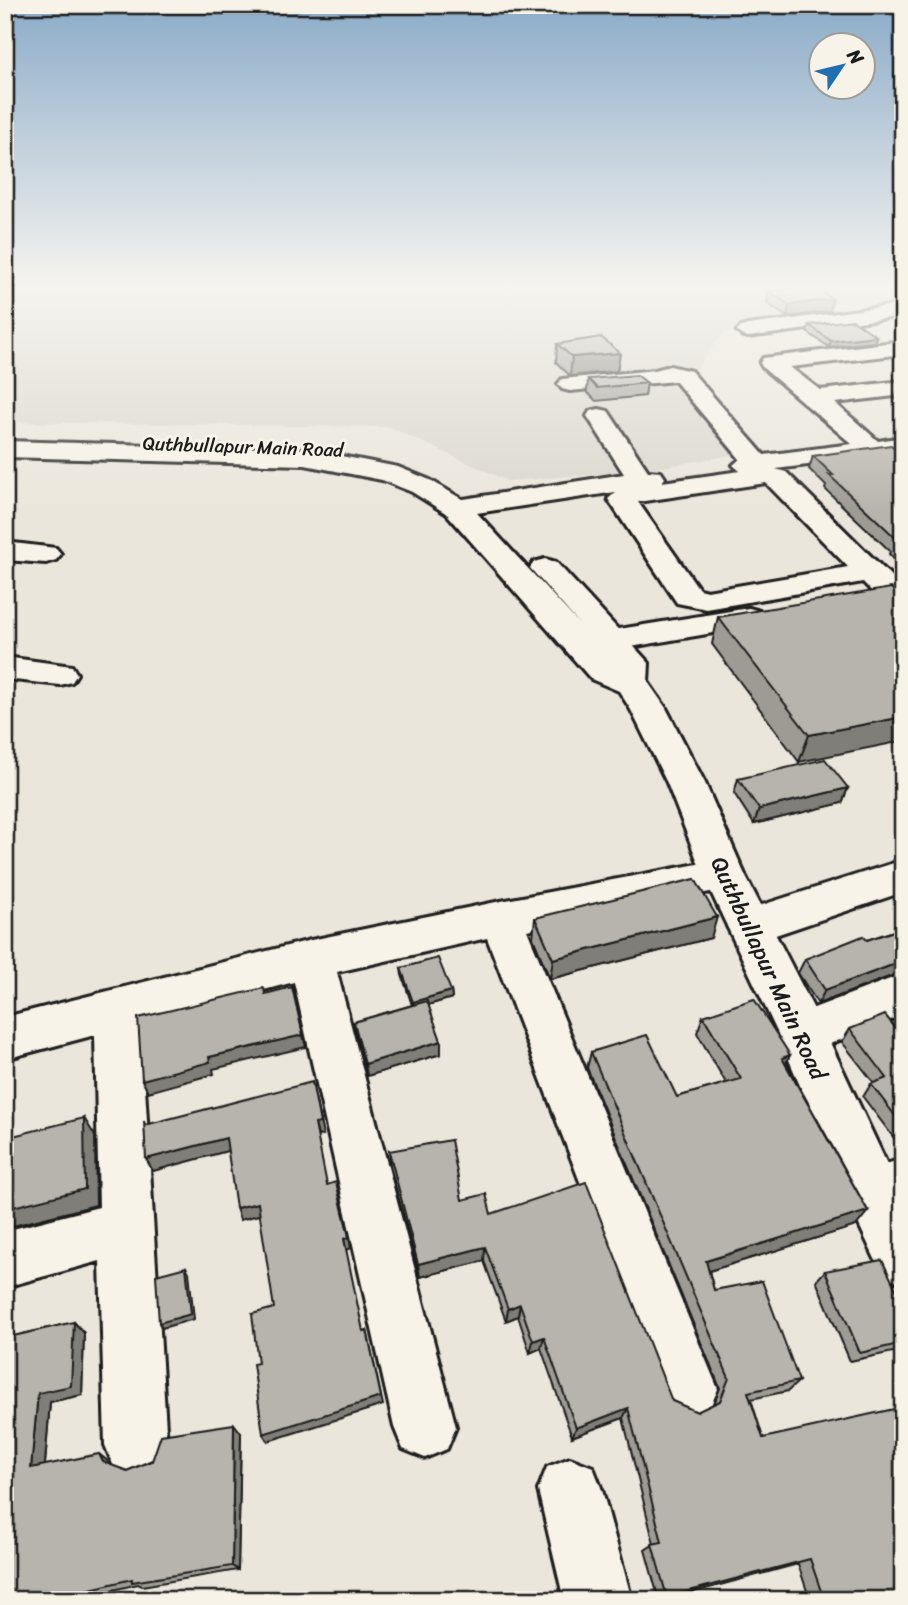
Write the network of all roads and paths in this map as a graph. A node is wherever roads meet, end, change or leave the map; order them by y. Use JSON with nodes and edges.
{"nodes":[{"id":1,"x":780,"y":362,"type":"edge"},
{"id":2,"x":570,"y":384,"type":"dead end"},
{"id":3,"x":903,"y":388,"type":"edge"},
{"id":4,"x":811,"y":405,"type":"junction"},
{"id":5,"x":599,"y":416,"type":"dead end"},
{"id":6,"x":5,"y":439,"type":"edge"},
{"id":7,"x":903,"y":445,"type":"edge"},
{"id":8,"x":5,"y":449,"type":"edge"},
{"id":9,"x":863,"y":450,"type":"junction"},
{"id":10,"x":758,"y":464,"type":"junction"},
{"id":11,"x":640,"y":479,"type":"junction"},
{"id":12,"x":804,"y":485,"type":"dead end"},
{"id":13,"x":470,"y":505,"type":"junction"},
{"id":14,"x":5,"y":551,"type":"edge"},
{"id":15,"x":46,"y":554,"type":"dead end"},
{"id":16,"x":892,"y":586,"type":"edge"},
{"id":17,"x":613,"y":640,"type":"junction"},
{"id":18,"x":5,"y":668,"type":"edge"},
{"id":19,"x":60,"y":674,"type":"dead end"},
{"id":20,"x":631,"y":683,"type":"junction"},
{"id":21,"x":724,"y":876,"type":"junction"},
{"id":22,"x":903,"y":876,"type":"edge"},
{"id":23,"x":501,"y":918,"type":"junction"},
{"id":24,"x":749,"y":926,"type":"junction"},
{"id":25,"x":311,"y":959,"type":"junction"},
{"id":26,"x":903,"y":994,"type":"edge"},
{"id":27,"x":117,"y":1009,"type":"junction"},
{"id":28,"x":802,"y":1034,"type":"junction"},
{"id":29,"x":5,"y":1038,"type":"edge"},
{"id":30,"x":888,"y":1190,"type":"edge"},
{"id":31,"x":125,"y":1227,"type":"junction"},
{"id":32,"x":903,"y":1256,"type":"edge"},
{"id":33,"x":5,"y":1259,"type":"edge"},
{"id":34,"x":688,"y":1389,"type":"dead end"},
{"id":35,"x":425,"y":1427,"type":"dead end"},
{"id":36,"x":136,"y":1445,"type":"dead end"},
{"id":37,"x":570,"y":1490,"type":"dead end"},
{"id":38,"x":598,"y":1600,"type":"edge"}],
"edges":[{"from":1,"to":4,"type":"street"},
{"from":2,"to":10,"type":"street"},
{"from":3,"to":4,"type":"street"},
{"from":4,"to":9,"type":"street"},
{"from":5,"to":11,"type":"street"},
{"from":6,"to":13,"type":"street","name":"Quthbullapur Main Road"},
{"from":7,"to":9,"type":"street"},
{"from":8,"to":13,"type":"street","name":"Quthbullapur Main Road"},
{"from":9,"to":10,"type":"street"},
{"from":10,"to":11,"type":"street"},
{"from":11,"to":13,"type":"street"},
{"from":12,"to":16,"type":"street"},
{"from":13,"to":17,"type":"street","name":"Quthbullapur Main Road"},
{"from":13,"to":20,"type":"street","name":"Quthbullapur Main Road"},
{"from":14,"to":15,"type":"street"},
{"from":16,"to":16,"type":"street"},
{"from":16,"to":17,"type":"street"},
{"from":17,"to":20,"type":"street","name":"Quthbullapur Main Road"},
{"from":18,"to":19,"type":"street"},
{"from":20,"to":21,"type":"street","name":"Quthbullapur Main Road"},
{"from":21,"to":23,"type":"street"},
{"from":21,"to":24,"type":"street","name":"Quthbullapur Main Road"},
{"from":22,"to":24,"type":"street"},
{"from":23,"to":25,"type":"street"},
{"from":23,"to":34,"type":"street"},
{"from":24,"to":28,"type":"street","name":"Quthbullapur Main Road"},
{"from":25,"to":27,"type":"street"},
{"from":25,"to":35,"type":"street"},
{"from":26,"to":28,"type":"street"},
{"from":27,"to":29,"type":"street"},
{"from":27,"to":31,"type":"street"},
{"from":28,"to":30,"type":"street","name":"Quthbullapur Main Road"},
{"from":30,"to":32,"type":"street","name":"Quthbullapur Main Road"},
{"from":31,"to":33,"type":"street"},
{"from":31,"to":36,"type":"street"},
{"from":37,"to":38,"type":"street"}]}
